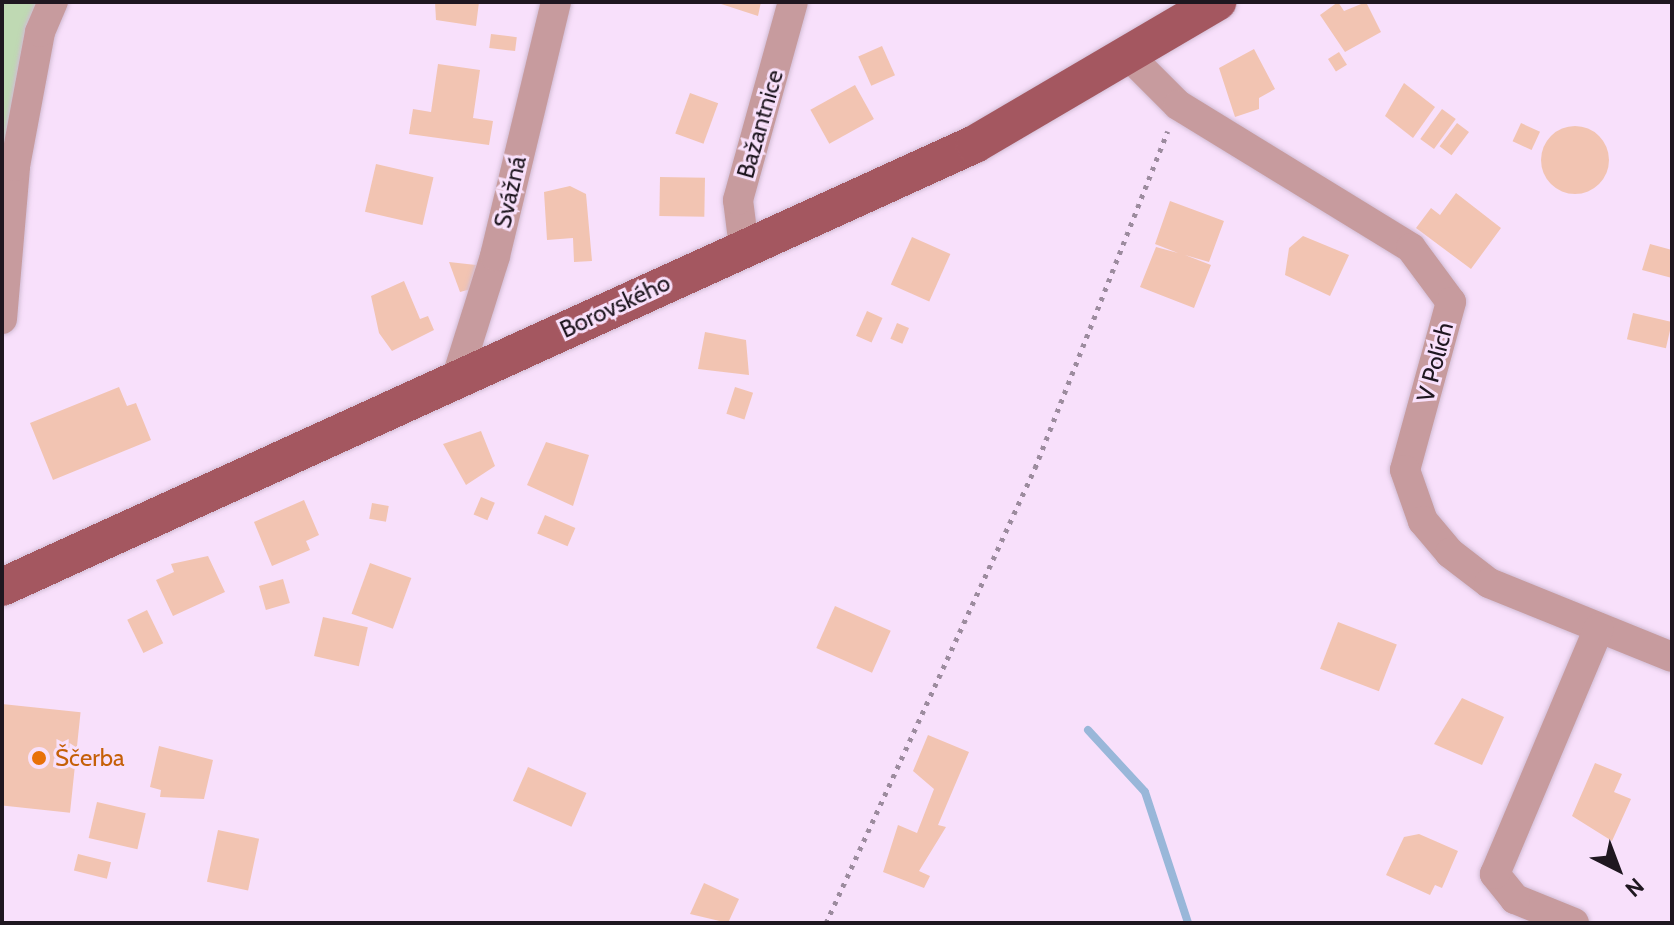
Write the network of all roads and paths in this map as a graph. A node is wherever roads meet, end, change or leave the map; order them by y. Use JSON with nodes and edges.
{"nodes":[{"id":1,"x":53,"y":2,"type":"edge"},
{"id":2,"x":556,"y":2,"type":"edge"},
{"id":3,"x":793,"y":2,"type":"edge"},
{"id":4,"x":1217,"y":2,"type":"edge"},
{"id":5,"x":1129,"y":56,"type":"junction"},
{"id":6,"x":1178,"y":105,"type":"junction"},
{"id":7,"x":744,"y":247,"type":"junction"},
{"id":8,"x":2,"y":319,"type":"edge"},
{"id":9,"x":456,"y":380,"type":"junction"},
{"id":10,"x":2,"y":587,"type":"edge"},
{"id":11,"x":1599,"y":628,"type":"junction"},
{"id":12,"x":1672,"y":657,"type":"edge"},
{"id":13,"x":826,"y":923,"type":"edge"},
{"id":14,"x":1574,"y":923,"type":"edge"}],
"edges":[{"from":1,"to":8,"type":"street"},
{"from":2,"to":9,"type":"street","name":"Svážná"},
{"from":3,"to":7,"type":"street","name":"Bažantnice"},
{"from":4,"to":5,"type":"main road","name":"Borovského"},
{"from":5,"to":6,"type":"street","name":"V Polích"},
{"from":5,"to":7,"type":"main road","name":"Borovského"},
{"from":6,"to":11,"type":"street","name":"V Polích"},
{"from":6,"to":13,"type":"path"},
{"from":7,"to":9,"type":"main road","name":"Borovského"},
{"from":9,"to":10,"type":"main road","name":"Borovského"},
{"from":11,"to":12,"type":"street","name":"V Polích"},
{"from":11,"to":14,"type":"street"}]}
